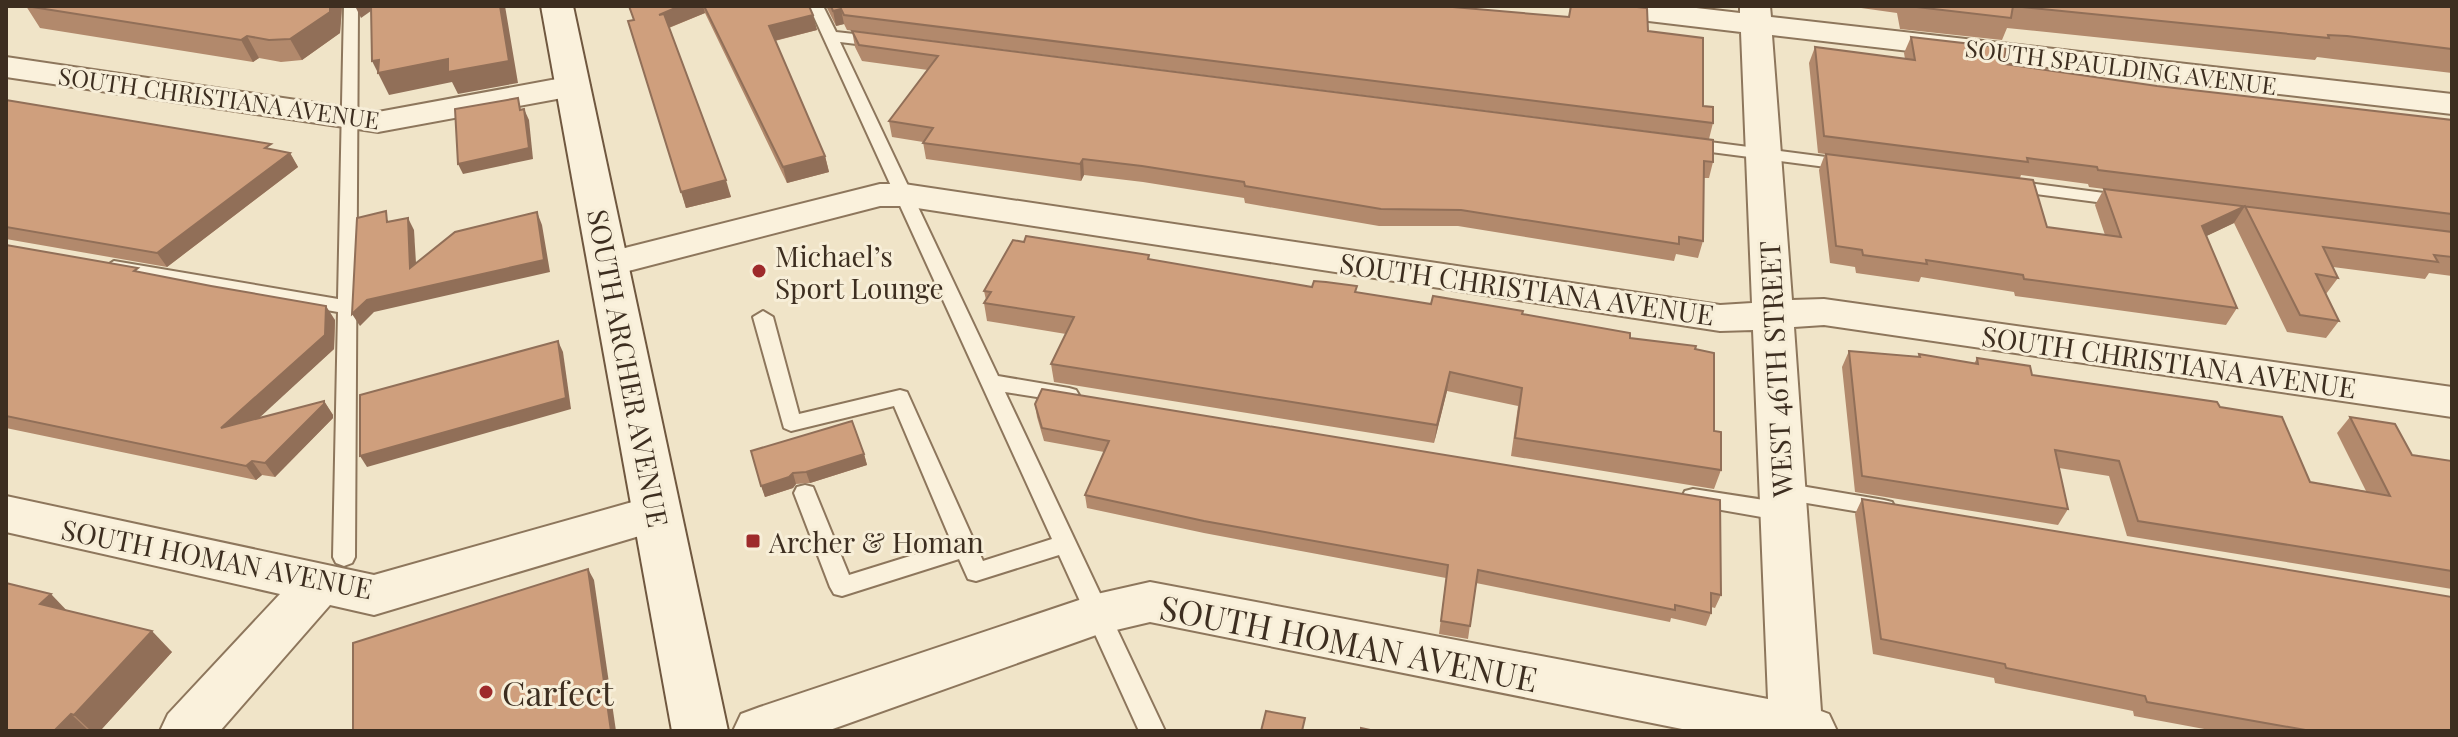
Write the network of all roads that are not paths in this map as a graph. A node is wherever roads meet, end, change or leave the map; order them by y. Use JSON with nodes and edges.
{"nodes":[{"id":1,"x":351,"y":6,"type":"edge"},
{"id":2,"x":557,"y":6,"type":"edge"},
{"id":3,"x":816,"y":6,"type":"edge"},
{"id":4,"x":1598,"y":6,"type":"edge"},
{"id":5,"x":1755,"y":15,"type":"edge"},
{"id":6,"x":829,"y":36,"type":"junction"},
{"id":7,"x":893,"y":44,"type":"edge"},
{"id":8,"x":6,"y":67,"type":"edge"},
{"id":9,"x":573,"y":86,"type":"junction"},
{"id":10,"x":2452,"y":104,"type":"edge"},
{"id":11,"x":350,"y":118,"type":"junction"},
{"id":12,"x":1670,"y":142,"type":"edge"},
{"id":13,"x":1763,"y":154,"type":"junction"},
{"id":14,"x":1872,"y":168,"type":"edge"},
{"id":15,"x":1997,"y":184,"type":"edge"},
{"id":16,"x":904,"y":195,"type":"junction"},
{"id":17,"x":2139,"y":202,"type":"edge"},
{"id":18,"x":99,"y":264,"type":"edge"},
{"id":19,"x":609,"y":264,"type":"junction"},
{"id":20,"x":347,"y":307,"type":"junction"},
{"id":21,"x":1773,"y":315,"type":"junction"},
{"id":22,"x":763,"y":317,"type":"dead end"},
{"id":23,"x":990,"y":382,"type":"junction"},
{"id":24,"x":1083,"y":397,"type":"edge"},
{"id":25,"x":2452,"y":402,"type":"edge"},
{"id":26,"x":805,"y":493,"type":"dead end"},
{"id":27,"x":1676,"y":494,"type":"edge"},
{"id":28,"x":1783,"y":502,"type":"junction"},
{"id":29,"x":1905,"y":512,"type":"edge"},
{"id":30,"x":657,"y":513,"type":"junction"},
{"id":31,"x":6,"y":514,"type":"edge"},
{"id":32,"x":1065,"y":544,"type":"junction"},
{"id":33,"x":965,"y":548,"type":"junction"},
{"id":34,"x":332,"y":570,"type":"junction"},
{"id":35,"x":1097,"y":614,"type":"junction"},
{"id":36,"x":1801,"y":730,"type":"edge"},
{"id":37,"x":187,"y":731,"type":"edge"},
{"id":38,"x":700,"y":731,"type":"edge"},
{"id":39,"x":760,"y":731,"type":"edge"},
{"id":40,"x":1152,"y":731,"type":"edge"}],
"edges":[{"from":1,"to":11,"type":"lane"},
{"from":2,"to":9,"type":"main road","name":"SOUTH ARCHER AVENUE"},
{"from":3,"to":6,"type":"lane"},
{"from":4,"to":5,"type":"street","name":"SOUTH SPAULDING AVENUE"},
{"from":5,"to":10,"type":"street","name":"SOUTH SPAULDING AVENUE"},
{"from":5,"to":13,"type":"street","name":"WEST 46TH STREET"},
{"from":6,"to":7,"type":"lane"},
{"from":6,"to":16,"type":"lane"},
{"from":8,"to":11,"type":"street","name":"SOUTH CHRISTIANA AVENUE"},
{"from":9,"to":11,"type":"street","name":"SOUTH CHRISTIANA AVENUE"},
{"from":9,"to":19,"type":"main road","name":"SOUTH ARCHER AVENUE"},
{"from":11,"to":20,"type":"lane"},
{"from":12,"to":13,"type":"lane"},
{"from":13,"to":14,"type":"lane"},
{"from":13,"to":21,"type":"street","name":"WEST 46TH STREET"},
{"from":15,"to":17,"type":"lane"},
{"from":16,"to":19,"type":"street","name":"SOUTH CHRISTIANA AVENUE"},
{"from":16,"to":21,"type":"street","name":"SOUTH CHRISTIANA AVENUE"},
{"from":16,"to":23,"type":"lane"},
{"from":18,"to":20,"type":"lane"},
{"from":19,"to":30,"type":"main road","name":"SOUTH ARCHER AVENUE"},
{"from":20,"to":34,"type":"lane"},
{"from":21,"to":25,"type":"street","name":"SOUTH CHRISTIANA AVENUE"},
{"from":21,"to":28,"type":"street","name":"WEST 46TH STREET"},
{"from":22,"to":33,"type":"lane"},
{"from":23,"to":24,"type":"lane"},
{"from":23,"to":32,"type":"lane"},
{"from":26,"to":33,"type":"lane"},
{"from":27,"to":28,"type":"lane"},
{"from":28,"to":29,"type":"lane"},
{"from":28,"to":36,"type":"street","name":"WEST 46TH STREET"},
{"from":30,"to":34,"type":"street","name":"SOUTH HOMAN AVENUE"},
{"from":30,"to":38,"type":"main road","name":"SOUTH ARCHER AVENUE"},
{"from":31,"to":34,"type":"street","name":"SOUTH HOMAN AVENUE"},
{"from":32,"to":33,"type":"lane"},
{"from":32,"to":35,"type":"lane"},
{"from":34,"to":37,"type":"street"},
{"from":35,"to":36,"type":"street","name":"SOUTH HOMAN AVENUE"},
{"from":35,"to":39,"type":"street","name":"SOUTH HOMAN AVENUE"},
{"from":35,"to":40,"type":"lane"}]}
